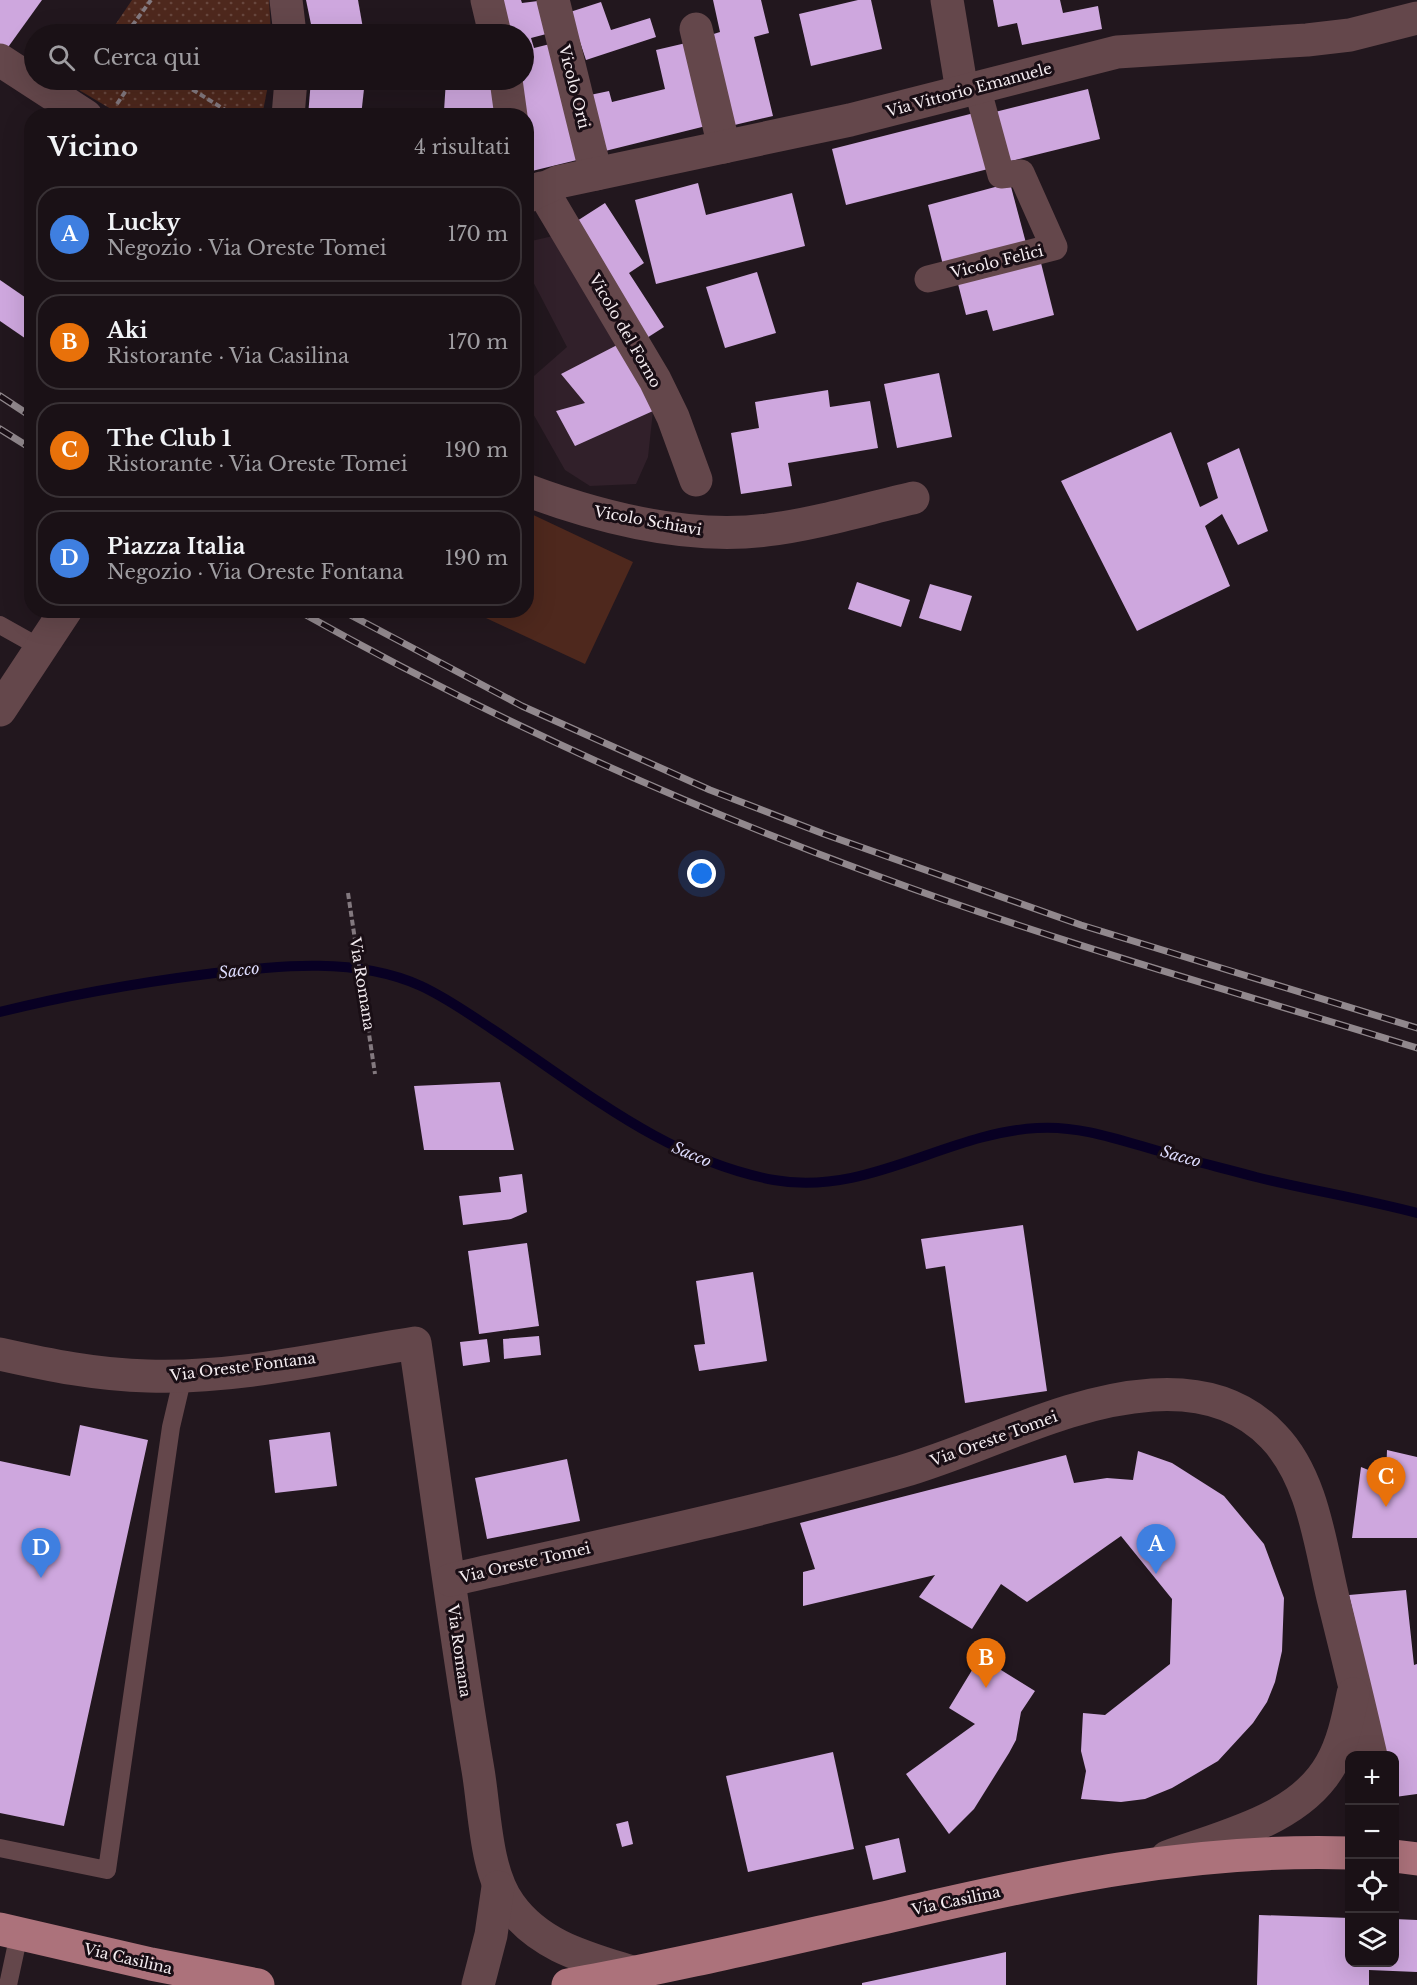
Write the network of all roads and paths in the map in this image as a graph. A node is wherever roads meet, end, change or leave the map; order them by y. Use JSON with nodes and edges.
{"nodes":[{"id":1,"x":151,"y":0,"type":"edge"},
{"id":2,"x":286,"y":0,"type":"edge"},
{"id":3,"x":487,"y":0,"type":"edge"},
{"id":4,"x":553,"y":0,"type":"edge"},
{"id":5,"x":947,"y":0,"type":"edge"},
{"id":6,"x":1417,"y":18,"type":"edge"},
{"id":7,"x":133,"y":24,"type":"edge"},
{"id":8,"x":289,"y":24,"type":"edge"},
{"id":9,"x":493,"y":24,"type":"edge"},
{"id":10,"x":696,"y":29,"type":"dead end"},
{"id":11,"x":0,"y":60,"type":"edge"},
{"id":12,"x":24,"y":72,"type":"edge"},
{"id":13,"x":970,"y":89,"type":"junction"},
{"id":14,"x":59,"y":90,"type":"edge"},
{"id":15,"x":123,"y":90,"type":"edge"},
{"id":16,"x":193,"y":90,"type":"edge"},
{"id":17,"x":290,"y":90,"type":"edge"},
{"id":18,"x":507,"y":90,"type":"edge"},
{"id":19,"x":95,"y":108,"type":"edge"},
{"id":20,"x":104,"y":108,"type":"edge"},
{"id":21,"x":222,"y":108,"type":"edge"},
{"id":22,"x":289,"y":108,"type":"edge"},
{"id":23,"x":510,"y":108,"type":"edge"},
{"id":24,"x":724,"y":147,"type":"junction"},
{"id":25,"x":596,"y":174,"type":"junction"},
{"id":26,"x":534,"y":193,"type":"edge"},
{"id":27,"x":928,"y":279,"type":"dead end"},
{"id":28,"x":696,"y":480,"type":"dead end"},
{"id":29,"x":534,"y":493,"type":"edge"},
{"id":30,"x":913,"y":498,"type":"dead end"},
{"id":31,"x":61,"y":618,"type":"edge"},
{"id":32,"x":0,"y":625,"type":"edge"},
{"id":33,"x":41,"y":648,"type":"junction"},
{"id":34,"x":0,"y":710,"type":"edge"},
{"id":35,"x":348,"y":893,"type":"dead end"},
{"id":36,"x":375,"y":1074,"type":"dead end"},
{"id":37,"x":415,"y":1343,"type":"joint"},
{"id":38,"x":0,"y":1354,"type":"edge"},
{"id":39,"x":183,"y":1376,"type":"junction"},
{"id":40,"x":450,"y":1580,"type":"junction"},
{"id":41,"x":1355,"y":1687,"type":"junction"},
{"id":42,"x":1370,"y":1751,"type":"edge"},
{"id":43,"x":0,"y":1848,"type":"edge"},
{"id":44,"x":1345,"y":1853,"type":"edge"},
{"id":45,"x":1399,"y":1857,"type":"edge"},
{"id":46,"x":1417,"y":1859,"type":"edge"},
{"id":47,"x":1152,"y":1862,"type":"junction"},
{"id":48,"x":498,"y":1887,"type":"junction"},
{"id":49,"x":10,"y":1931,"type":"edge"},
{"id":50,"x":635,"y":1973,"type":"junction"},
{"id":51,"x":8,"y":1985,"type":"edge"},
{"id":52,"x":258,"y":1985,"type":"edge"},
{"id":53,"x":478,"y":1985,"type":"edge"},
{"id":54,"x":567,"y":1985,"type":"edge"}],
"edges":[{"from":1,"to":7,"type":"path"},
{"from":2,"to":8,"type":"street"},
{"from":3,"to":9,"type":"street"},
{"from":4,"to":25,"type":"street","name":"Vicolo Orti"},
{"from":5,"to":13,"type":"street"},
{"from":6,"to":13,"type":"street","name":"Via Vittorio Emanuele"},
{"from":10,"to":24,"type":"street"},
{"from":11,"to":12,"type":"street"},
{"from":13,"to":24,"type":"street","name":"Via Vittorio Emanuele"},
{"from":13,"to":27,"type":"street","name":"Vicolo Felici"},
{"from":14,"to":19,"type":"street"},
{"from":15,"to":20,"type":"path"},
{"from":16,"to":21,"type":"path"},
{"from":17,"to":22,"type":"street"},
{"from":18,"to":23,"type":"street"},
{"from":24,"to":25,"type":"street","name":"Via Vittorio Emanuele"},
{"from":25,"to":26,"type":"street","name":"Via Vittorio Emanuele"},
{"from":26,"to":28,"type":"street","name":"Vicolo del Forno"},
{"from":29,"to":30,"type":"street","name":"Vicolo Schiavi"},
{"from":31,"to":33,"type":"street"},
{"from":32,"to":33,"type":"lane"},
{"from":33,"to":34,"type":"street"},
{"from":35,"to":36,"type":"path","name":"Via Romana"},
{"from":37,"to":39,"type":"street","name":"Via Oreste Fontana"},
{"from":37,"to":40,"type":"street","name":"Via Romana"},
{"from":38,"to":39,"type":"street","name":"Via Oreste Fontana"},
{"from":39,"to":43,"type":"lane"},
{"from":40,"to":41,"type":"street","name":"Via Oreste Tomei"},
{"from":40,"to":48,"type":"street","name":"Via Romana"},
{"from":41,"to":42,"type":"street","name":"Via Oreste Tomei"},
{"from":41,"to":47,"type":"street","name":"Via Oreste Tomei"},
{"from":44,"to":47,"type":"main road","name":"Via Casilina"},
{"from":45,"to":46,"type":"main road"},
{"from":47,"to":50,"type":"main road","name":"Via Casilina"},
{"from":48,"to":50,"type":"street","name":"Via Romana"},
{"from":48,"to":53,"type":"street","name":"Via Romana"},
{"from":49,"to":51,"type":"lane"},
{"from":49,"to":52,"type":"main road","name":"Via Casilina"},
{"from":50,"to":54,"type":"main road","name":"Via Casilina"}]}
